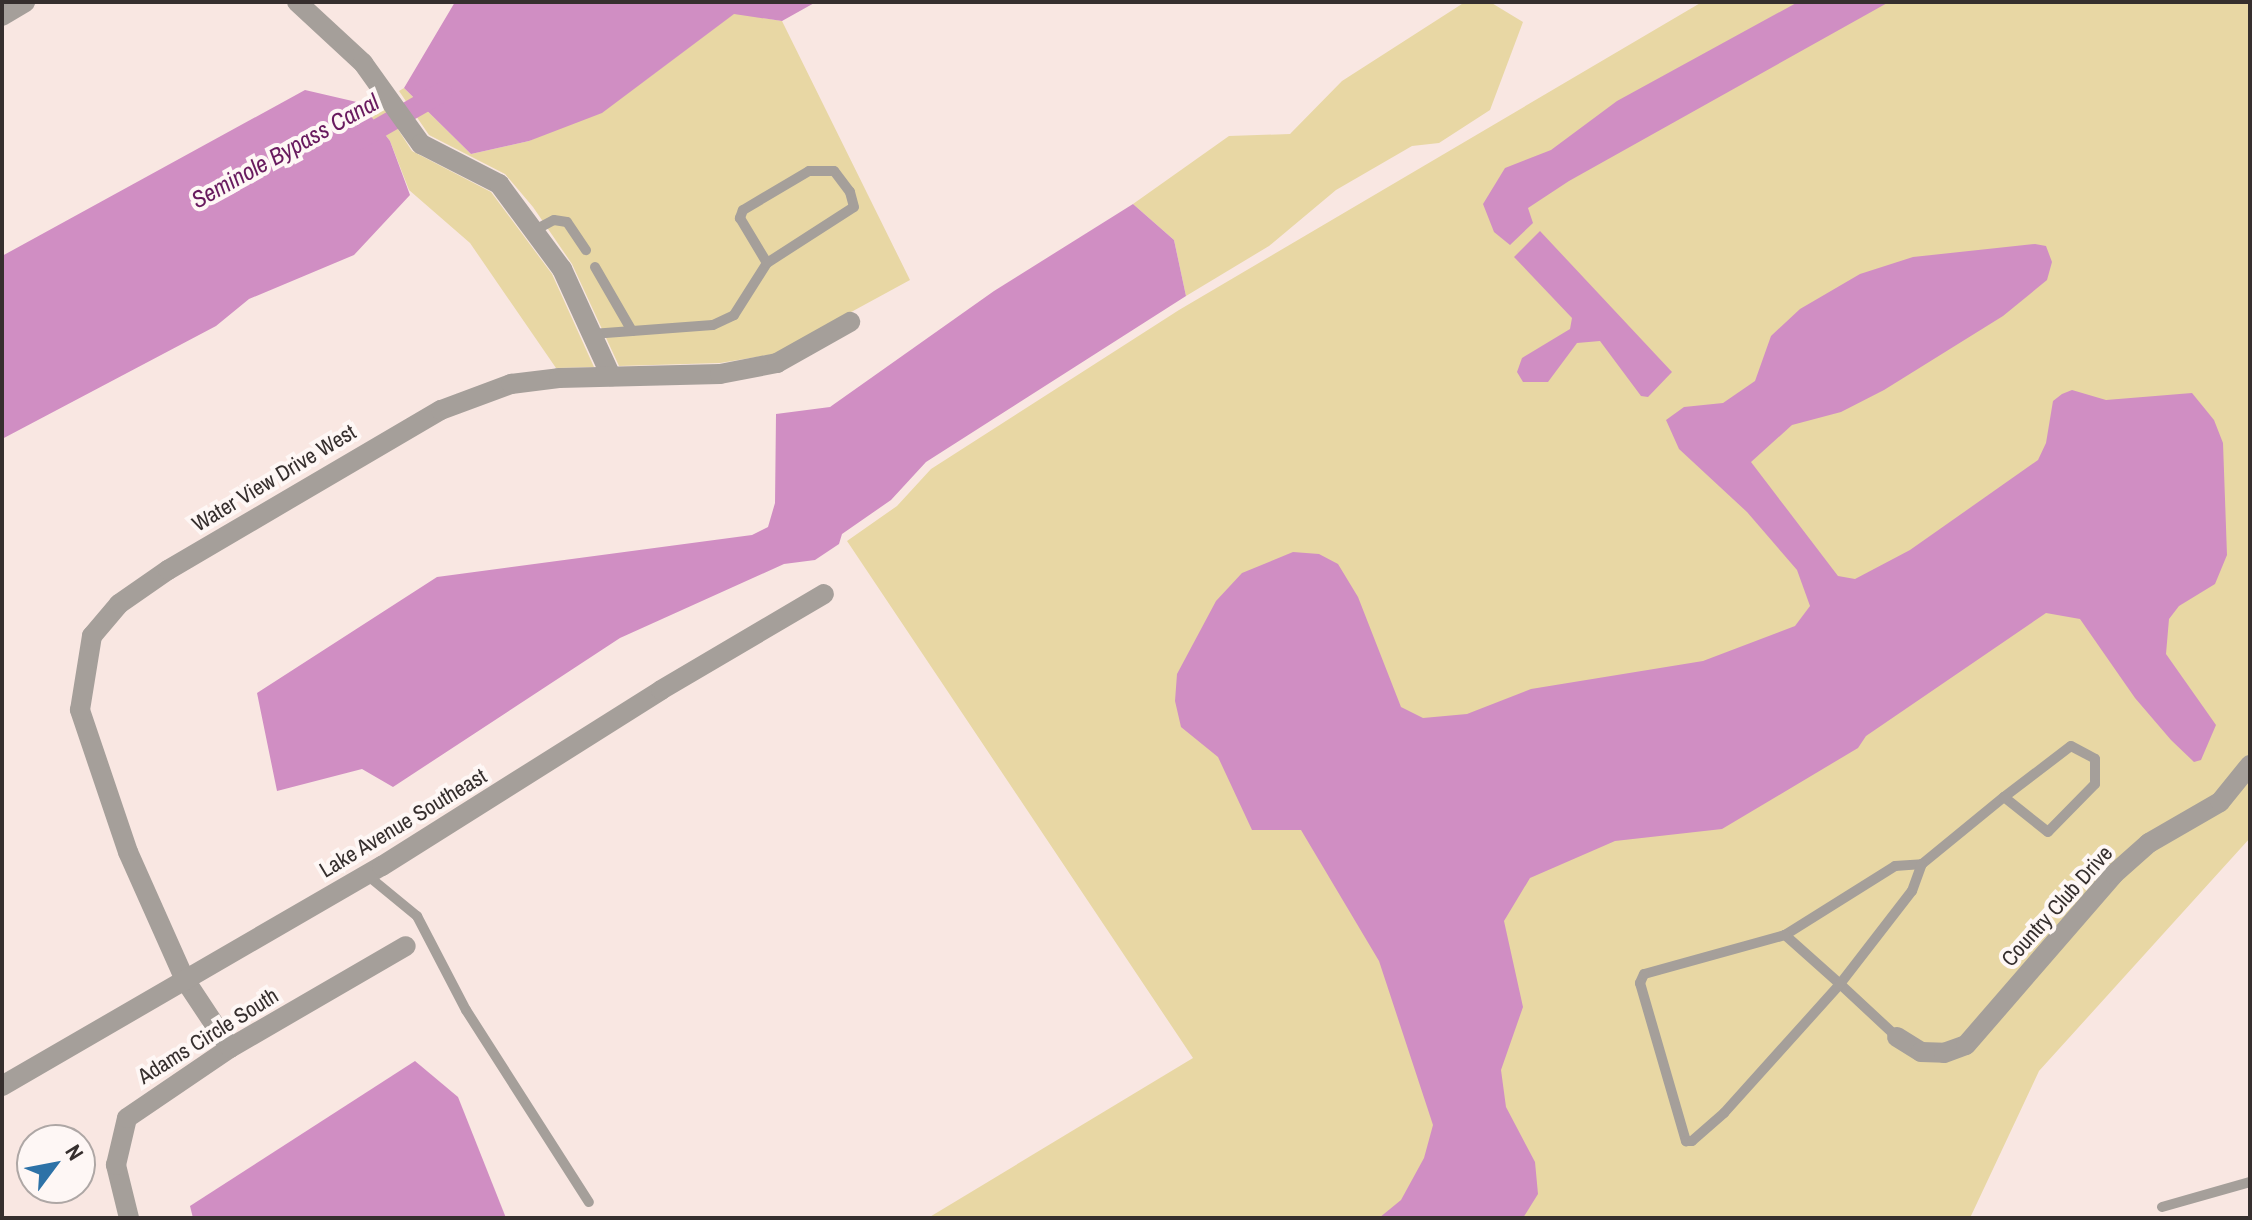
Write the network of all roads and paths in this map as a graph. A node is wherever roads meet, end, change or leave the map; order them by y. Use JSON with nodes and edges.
{"nodes":[{"id":1,"x":25,"y":2,"type":"edge"},
{"id":2,"x":297,"y":2,"type":"edge"},
{"id":3,"x":2,"y":16,"type":"edge"},
{"id":4,"x":535,"y":230,"type":"junction"},
{"id":5,"x":586,"y":250,"type":"dead end"},
{"id":6,"x":767,"y":263,"type":"junction"},
{"id":7,"x":595,"y":267,"type":"dead end"},
{"id":8,"x":850,"y":322,"type":"dead end"},
{"id":9,"x":632,"y":331,"type":"junction"},
{"id":10,"x":592,"y":334,"type":"junction"},
{"id":11,"x":611,"y":376,"type":"junction"},
{"id":12,"x":824,"y":594,"type":"dead end"},
{"id":13,"x":2246,"y":770,"type":"edge"},
{"id":14,"x":2004,"y":797,"type":"junction"},
{"id":15,"x":1922,"y":864,"type":"junction"},
{"id":16,"x":367,"y":875,"type":"junction"},
{"id":17,"x":1785,"y":935,"type":"junction"},
{"id":18,"x":406,"y":946,"type":"dead end"},
{"id":19,"x":185,"y":980,"type":"junction"},
{"id":20,"x":1840,"y":984,"type":"junction"},
{"id":21,"x":1897,"y":1037,"type":"joint"},
{"id":22,"x":230,"y":1048,"type":"junction"},
{"id":23,"x":2,"y":1086,"type":"edge"},
{"id":24,"x":2250,"y":1182,"type":"edge"},
{"id":25,"x":589,"y":1202,"type":"dead end"},
{"id":26,"x":2162,"y":1207,"type":"dead end"},
{"id":27,"x":129,"y":1218,"type":"edge"}],
"edges":[{"from":1,"to":3,"type":"street"},
{"from":2,"to":4,"type":"street"},
{"from":4,"to":5,"type":"lane"},
{"from":4,"to":10,"type":"street"},
{"from":6,"to":6,"type":"lane"},
{"from":6,"to":9,"type":"lane"},
{"from":7,"to":9,"type":"lane"},
{"from":8,"to":11,"type":"street","name":"Water View Drive West"},
{"from":9,"to":10,"type":"lane"},
{"from":10,"to":11,"type":"street"},
{"from":11,"to":19,"type":"street","name":"Water View Drive West"},
{"from":12,"to":16,"type":"street","name":"Lake Avenue Southeast"},
{"from":13,"to":21,"type":"street","name":"Country Club Drive"},
{"from":14,"to":14,"type":"lane"},
{"from":14,"to":15,"type":"lane"},
{"from":15,"to":17,"type":"lane"},
{"from":15,"to":20,"type":"lane"},
{"from":16,"to":19,"type":"street","name":"Lake Avenue Southeast"},
{"from":16,"to":25,"type":"lane"},
{"from":17,"to":20,"type":"lane"},
{"from":17,"to":20,"type":"lane"},
{"from":18,"to":22,"type":"street","name":"Adams Circle South"},
{"from":19,"to":22,"type":"street","name":"Water View Drive West"},
{"from":19,"to":23,"type":"street","name":"Lake Avenue Southeast"},
{"from":20,"to":21,"type":"lane"},
{"from":22,"to":27,"type":"street","name":"Adams Circle South"},
{"from":24,"to":26,"type":"lane"}]}
